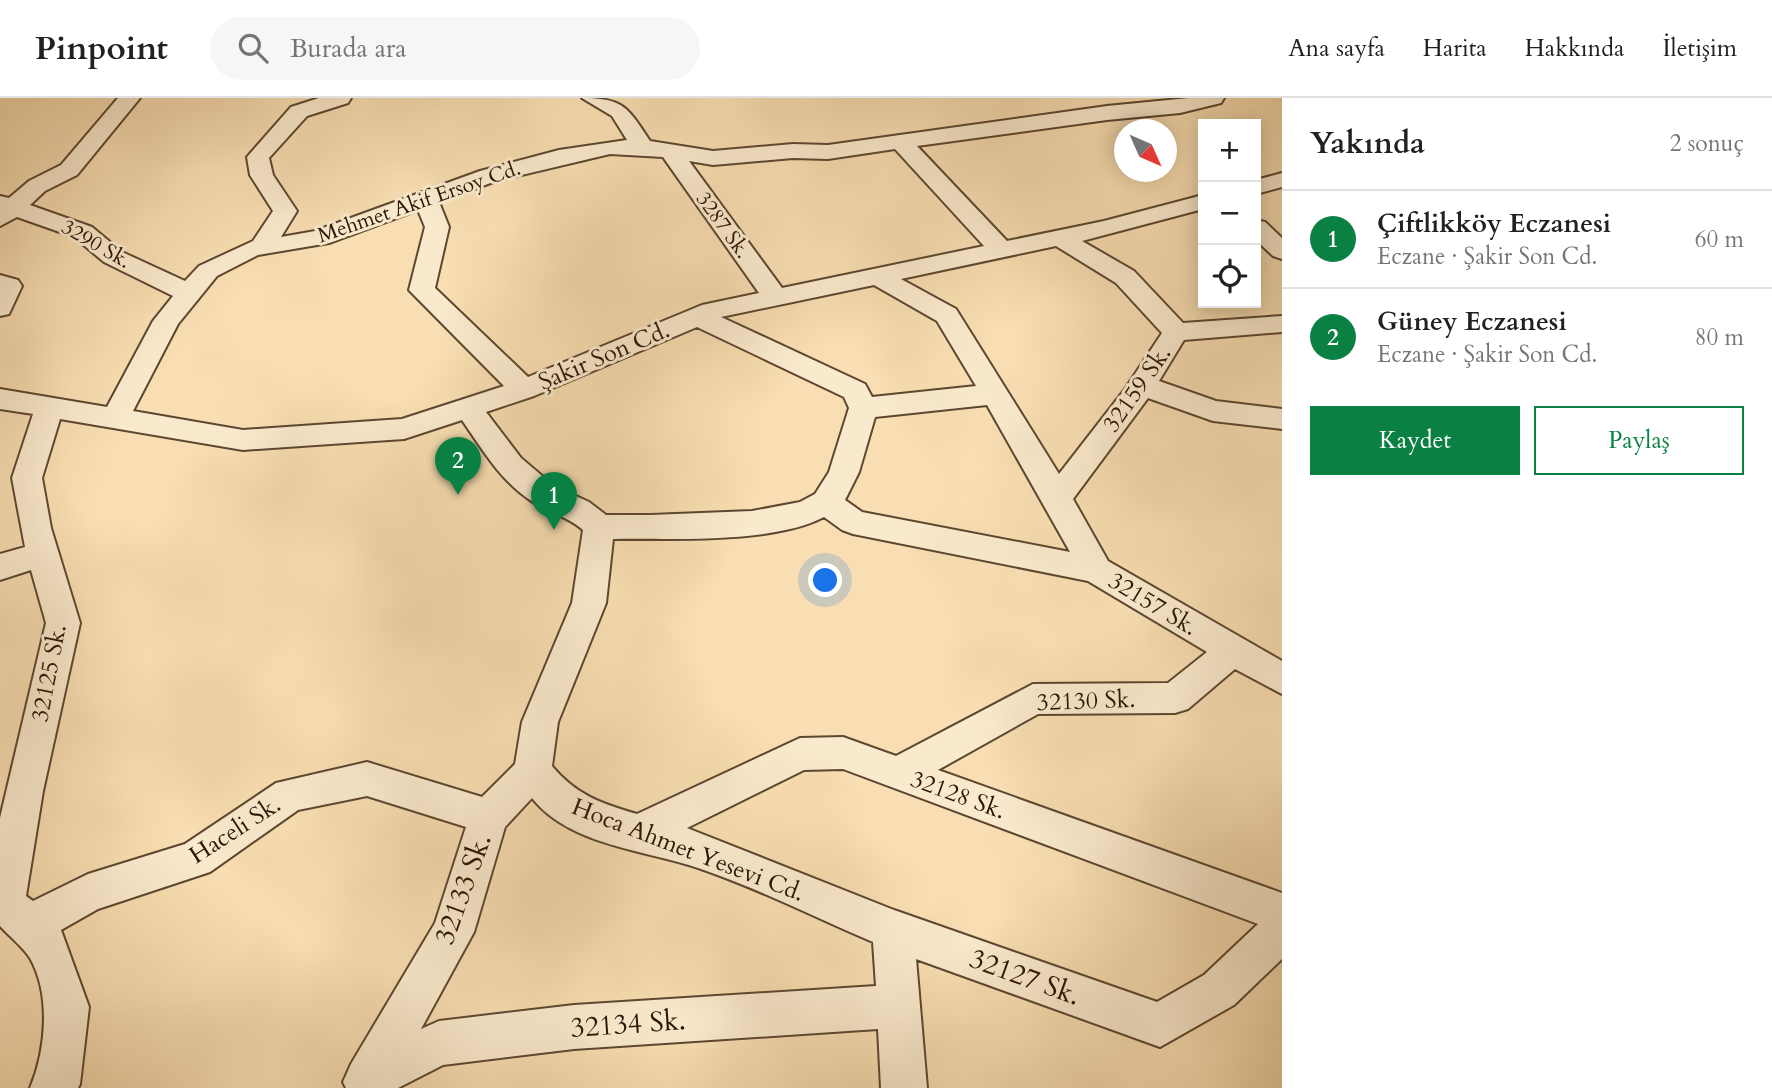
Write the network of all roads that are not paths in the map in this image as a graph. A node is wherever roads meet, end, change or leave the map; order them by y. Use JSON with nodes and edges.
{"nodes":[{"id":1,"x":129,"y":98,"type":"edge"},
{"id":2,"x":340,"y":98,"type":"edge"},
{"id":3,"x":593,"y":98,"type":"edge"},
{"id":4,"x":1035,"y":98,"type":"edge"},
{"id":5,"x":1213,"y":98,"type":"edge"},
{"id":6,"x":295,"y":105,"type":"edge"},
{"id":7,"x":1048,"y":121,"type":"junction"},
{"id":8,"x":901,"y":142,"type":"junction"},
{"id":9,"x":642,"y":147,"type":"junction"},
{"id":10,"x":671,"y":152,"type":"junction"},
{"id":11,"x":1282,"y":180,"type":"edge"},
{"id":12,"x":1261,"y":186,"type":"edge"},
{"id":13,"x":426,"y":199,"type":"junction"},
{"id":14,"x":1198,"y":203,"type":"edge"},
{"id":15,"x":4,"y":210,"type":"edge"},
{"id":16,"x":1261,"y":232,"type":"edge"},
{"id":17,"x":1060,"y":238,"type":"junction"},
{"id":18,"x":262,"y":247,"type":"junction"},
{"id":19,"x":1001,"y":250,"type":"junction"},
{"id":20,"x":1282,"y":251,"type":"edge"},
{"id":21,"x":877,"y":276,"type":"junction"},
{"id":22,"x":0,"y":283,"type":"edge"},
{"id":23,"x":189,"y":293,"type":"junction"},
{"id":24,"x":775,"y":298,"type":"junction"},
{"id":25,"x":0,"y":308,"type":"edge"},
{"id":26,"x":698,"y":317,"type":"junction"},
{"id":27,"x":1282,"y":324,"type":"edge"},
{"id":28,"x":1176,"y":332,"type":"junction"},
{"id":29,"x":1142,"y":385,"type":"junction"},
{"id":30,"x":524,"y":389,"type":"junction"},
{"id":31,"x":995,"y":394,"type":"junction"},
{"id":32,"x":0,"y":399,"type":"edge"},
{"id":33,"x":49,"y":408,"type":"junction"},
{"id":34,"x":468,"y":408,"type":"junction"},
{"id":35,"x":863,"y":408,"type":"junction"},
{"id":36,"x":115,"y":419,"type":"junction"},
{"id":37,"x":1282,"y":419,"type":"edge"},
{"id":38,"x":1057,"y":498,"type":"junction"},
{"id":39,"x":826,"y":502,"type":"junction"},
{"id":40,"x":599,"y":527,"type":"junction"},
{"id":41,"x":43,"y":554,"type":"junction"},
{"id":42,"x":0,"y":567,"type":"edge"},
{"id":43,"x":1096,"y":570,"type":"junction"},
{"id":44,"x":1233,"y":651,"type":"junction"},
{"id":45,"x":1282,"y":679,"type":"edge"},
{"id":46,"x":533,"y":771,"type":"junction"},
{"id":47,"x":899,"y":773,"type":"junction"},
{"id":48,"x":489,"y":817,"type":"junction"},
{"id":49,"x":639,"y":832,"type":"junction"},
{"id":50,"x":11,"y":911,"type":"edge"},
{"id":51,"x":1282,"y":913,"type":"edge"},
{"id":52,"x":1282,"y":929,"type":"edge"},
{"id":53,"x":893,"y":930,"type":"junction"},
{"id":54,"x":898,"y":1006,"type":"junction"},
{"id":55,"x":365,"y":1084,"type":"edge"},
{"id":56,"x":59,"y":1087,"type":"edge"},
{"id":57,"x":904,"y":1088,"type":"edge"}],
"edges":[{"from":1,"to":15,"type":"street"},
{"from":2,"to":6,"type":"street"},
{"from":3,"to":9,"type":"street"},
{"from":4,"to":7,"type":"street"},
{"from":5,"to":7,"type":"street","name":"Mehmet Akif Ersoy Cd."},
{"from":6,"to":18,"type":"street"},
{"from":7,"to":8,"type":"street","name":"Mehmet Akif Ersoy Cd."},
{"from":8,"to":10,"type":"street","name":"Mehmet Akif Ersoy Cd."},
{"from":8,"to":19,"type":"street"},
{"from":9,"to":10,"type":"street","name":"Mehmet Akif Ersoy Cd."},
{"from":9,"to":13,"type":"street","name":"Mehmet Akif Ersoy Cd."},
{"from":10,"to":24,"type":"street","name":"3287 Sk."},
{"from":11,"to":12,"type":"street"},
{"from":13,"to":18,"type":"street","name":"Mehmet Akif Ersoy Cd."},
{"from":13,"to":30,"type":"street"},
{"from":14,"to":17,"type":"street","name":"Şakir Son Cd."},
{"from":15,"to":23,"type":"street","name":"3290 Sk."},
{"from":16,"to":20,"type":"street"},
{"from":17,"to":19,"type":"street","name":"Şakir Son Cd."},
{"from":17,"to":28,"type":"street","name":"32159 Sk."},
{"from":18,"to":23,"type":"street","name":"Mehmet Akif Ersoy Cd."},
{"from":19,"to":21,"type":"street","name":"Şakir Son Cd."},
{"from":21,"to":24,"type":"street","name":"Şakir Son Cd."},
{"from":21,"to":31,"type":"street","name":"32157 Sk."},
{"from":22,"to":25,"type":"street"},
{"from":23,"to":36,"type":"street","name":"Mehmet Akif Ersoy Cd."},
{"from":24,"to":26,"type":"street","name":"Şakir Son Cd."},
{"from":26,"to":30,"type":"street","name":"Şakir Son Cd."},
{"from":26,"to":35,"type":"street"},
{"from":27,"to":28,"type":"street"},
{"from":28,"to":29,"type":"street","name":"32159 Sk."},
{"from":29,"to":37,"type":"street"},
{"from":29,"to":38,"type":"street","name":"32159 Sk."},
{"from":30,"to":34,"type":"street","name":"Şakir Son Cd."},
{"from":31,"to":35,"type":"street"},
{"from":31,"to":38,"type":"street","name":"32157 Sk."},
{"from":32,"to":33,"type":"street","name":"Şakir Son Cd."},
{"from":33,"to":36,"type":"street","name":"Şakir Son Cd."},
{"from":33,"to":41,"type":"street","name":"32125 Sk."},
{"from":34,"to":36,"type":"street","name":"Şakir Son Cd."},
{"from":34,"to":40,"type":"street"},
{"from":35,"to":39,"type":"street"},
{"from":38,"to":43,"type":"street","name":"32157 Sk."},
{"from":39,"to":40,"type":"street"},
{"from":39,"to":43,"type":"street"},
{"from":40,"to":46,"type":"street"},
{"from":41,"to":42,"type":"street"},
{"from":41,"to":50,"type":"street","name":"32125 Sk."},
{"from":43,"to":44,"type":"street","name":"32157 Sk."},
{"from":44,"to":45,"type":"street","name":"32157 Sk."},
{"from":44,"to":47,"type":"street","name":"32130 Sk."},
{"from":46,"to":48,"type":"street","name":"32133 Sk."},
{"from":46,"to":49,"type":"street","name":"Hoca Ahmet Yesevi Cd."},
{"from":47,"to":49,"type":"street","name":"32128 Sk."},
{"from":47,"to":51,"type":"street","name":"32128 Sk."},
{"from":48,"to":50,"type":"street","name":"Haceli Sk."},
{"from":48,"to":55,"type":"street","name":"32133 Sk."},
{"from":49,"to":53,"type":"street","name":"Hoca Ahmet Yesevi Cd."},
{"from":50,"to":56,"type":"street"},
{"from":52,"to":53,"type":"street","name":"32127 Sk."},
{"from":53,"to":54,"type":"street"},
{"from":54,"to":55,"type":"street","name":"32134 Sk."},
{"from":54,"to":57,"type":"street"}]}
